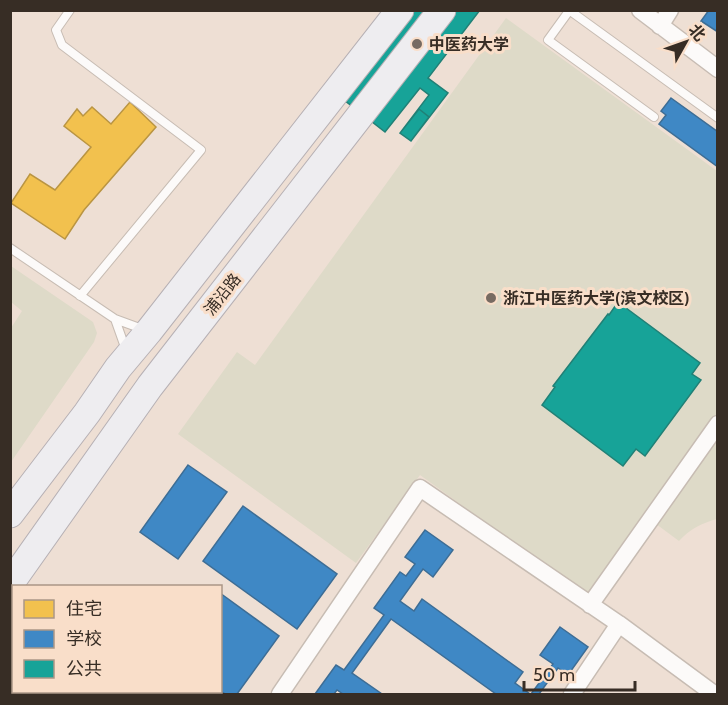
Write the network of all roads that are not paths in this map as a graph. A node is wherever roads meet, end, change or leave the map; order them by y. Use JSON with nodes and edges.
{"nodes":[{"id":1,"x":70,"y":10,"type":"edge"},
{"id":2,"x":400,"y":10,"type":"edge"},
{"id":3,"x":442,"y":10,"type":"edge"},
{"id":4,"x":640,"y":10,"type":"edge"},
{"id":5,"x":670,"y":10,"type":"edge"},
{"id":6,"x":569,"y":11,"type":"edge"},
{"id":7,"x":660,"y":26,"type":"junction"},
{"id":8,"x":717,"y":69,"type":"edge"},
{"id":9,"x":654,"y":117,"type":"dead end"},
{"id":10,"x":717,"y":118,"type":"edge"},
{"id":11,"x":10,"y":248,"type":"edge"},
{"id":12,"x":80,"y":296,"type":"junction"},
{"id":13,"x":115,"y":319,"type":"junction"},
{"id":14,"x":149,"y":331,"type":"junction"},
{"id":15,"x":128,"y":356,"type":"junction"},
{"id":16,"x":717,"y":424,"type":"edge"},
{"id":17,"x":10,"y":514,"type":"edge"},
{"id":18,"x":10,"y":584,"type":"edge"},
{"id":19,"x":590,"y":605,"type":"junction"},
{"id":20,"x":619,"y":624,"type":"junction"},
{"id":21,"x":280,"y":694,"type":"edge"},
{"id":22,"x":572,"y":694,"type":"edge"},
{"id":23,"x":714,"y":694,"type":"edge"}],
"edges":[{"from":1,"to":12,"type":"lane"},
{"from":2,"to":14,"type":"main road"},
{"from":3,"to":18,"type":"main road","name":"浦沿路"},
{"from":4,"to":7,"type":"street"},
{"from":5,"to":7,"type":"street"},
{"from":6,"to":9,"type":"lane"},
{"from":6,"to":10,"type":"lane"},
{"from":7,"to":8,"type":"street"},
{"from":11,"to":12,"type":"lane"},
{"from":12,"to":13,"type":"lane"},
{"from":13,"to":14,"type":"lane"},
{"from":13,"to":15,"type":"lane"},
{"from":14,"to":15,"type":"main road"},
{"from":15,"to":17,"type":"main road"},
{"from":16,"to":19,"type":"street"},
{"from":19,"to":20,"type":"street"},
{"from":19,"to":21,"type":"street"},
{"from":20,"to":22,"type":"street"},
{"from":20,"to":23,"type":"street"}]}
